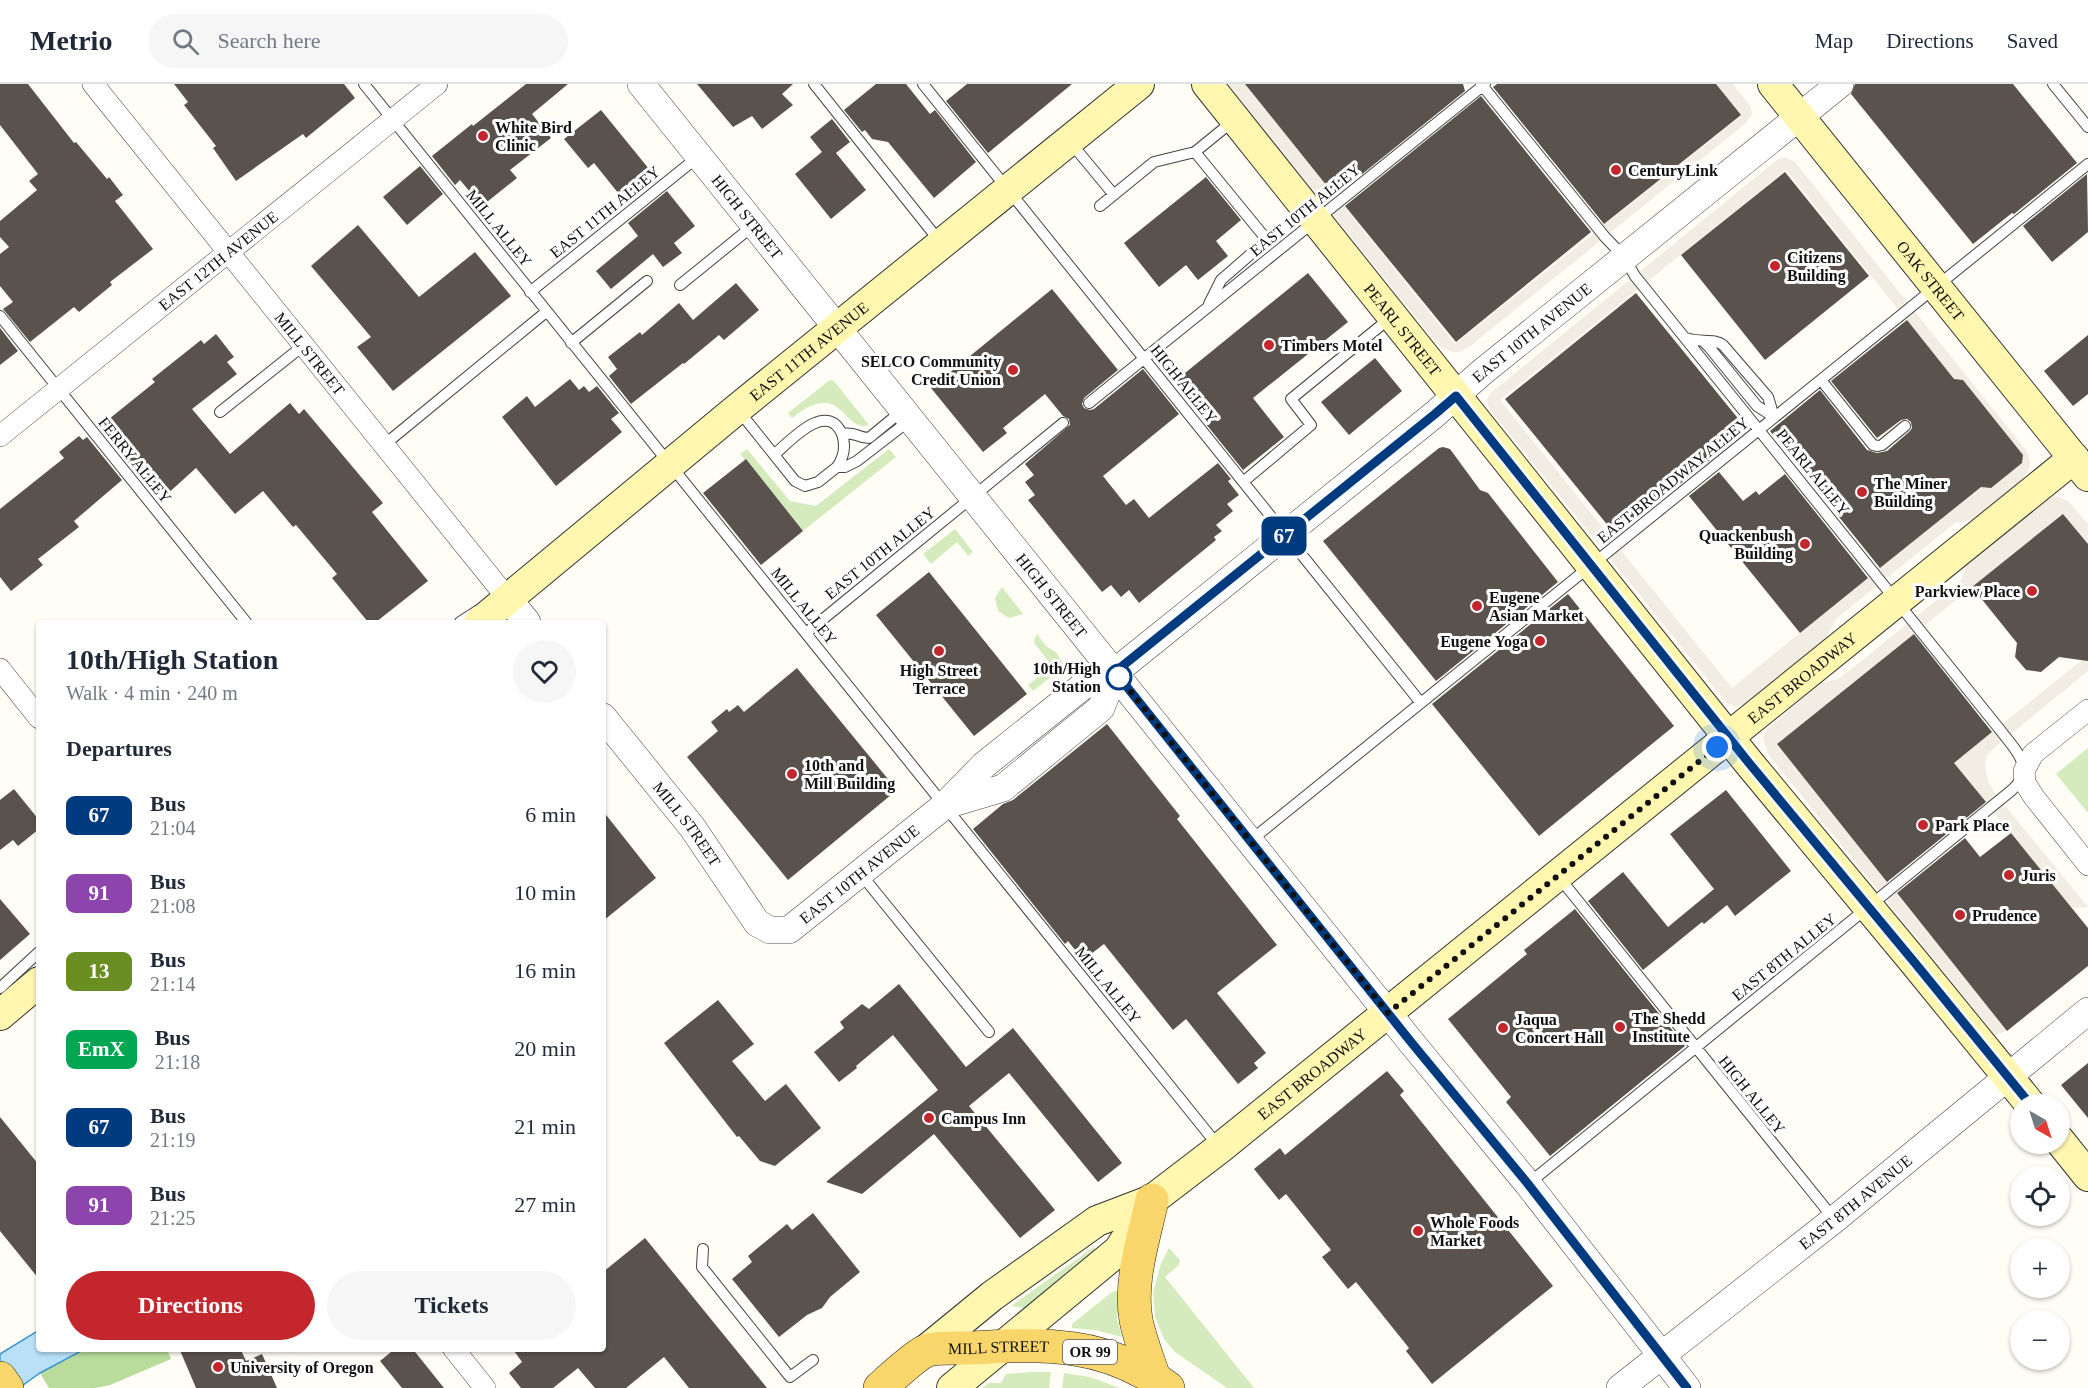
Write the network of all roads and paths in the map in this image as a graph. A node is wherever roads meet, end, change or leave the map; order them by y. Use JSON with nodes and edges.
{"nodes":[{"id":1,"x":93,"y":84,"type":"edge"},
{"id":2,"x":364,"y":84,"type":"edge"},
{"id":3,"x":437,"y":84,"type":"edge"},
{"id":4,"x":642,"y":84,"type":"edge"},
{"id":5,"x":814,"y":84,"type":"edge"},
{"id":6,"x":923,"y":84,"type":"edge"},
{"id":7,"x":1139,"y":84,"type":"edge"},
{"id":8,"x":1207,"y":84,"type":"edge"},
{"id":9,"x":1773,"y":84,"type":"edge"},
{"id":10,"x":1840,"y":84,"type":"edge"},
{"id":11,"x":2053,"y":84,"type":"edge"},
{"id":12,"x":1483,"y":85,"type":"edge"},
{"id":13,"x":1799,"y":116,"type":"junction"},
{"id":14,"x":1235,"y":119,"type":"junction"},
{"id":15,"x":393,"y":120,"type":"junction"},
{"id":16,"x":2088,"y":127,"type":"edge"},
{"id":17,"x":1069,"y":140,"type":"junction"},
{"id":18,"x":1195,"y":152,"type":"junction"},
{"id":19,"x":700,"y":156,"type":"junction"},
{"id":20,"x":2088,"y":164,"type":"edge"},
{"id":21,"x":1008,"y":189,"type":"junction"},
{"id":22,"x":1114,"y":195,"type":"junction"},
{"id":23,"x":1100,"y":206,"type":"dead end"},
{"id":24,"x":1316,"y":220,"type":"junction"},
{"id":25,"x":754,"y":225,"type":"junction"},
{"id":26,"x":941,"y":244,"type":"junction"},
{"id":27,"x":229,"y":251,"type":"junction"},
{"id":28,"x":1624,"y":257,"type":"junction"},
{"id":29,"x":647,"y":281,"type":"dead end"},
{"id":30,"x":680,"y":285,"type":"dead end"},
{"id":31,"x":1936,"y":287,"type":"junction"},
{"id":32,"x":530,"y":292,"type":"junction"},
{"id":33,"x":1208,"y":307,"type":"junction"},
{"id":34,"x":546,"y":312,"type":"junction"},
{"id":35,"x":0,"y":316,"type":"edge"},
{"id":36,"x":1392,"y":316,"type":"junction"},
{"id":37,"x":837,"y":328,"type":"junction"},
{"id":38,"x":1684,"y":336,"type":"junction"},
{"id":39,"x":571,"y":343,"type":"junction"},
{"id":40,"x":304,"y":345,"type":"junction"},
{"id":41,"x":1144,"y":358,"type":"junction"},
{"id":42,"x":1821,"y":380,"type":"junction"},
{"id":43,"x":59,"y":388,"type":"junction"},
{"id":44,"x":1456,"y":396,"type":"junction"},
{"id":45,"x":1089,"y":403,"type":"dead end"},
{"id":46,"x":737,"y":409,"type":"junction"},
{"id":47,"x":220,"y":411,"type":"dead end"},
{"id":48,"x":907,"y":415,"type":"junction"},
{"id":49,"x":1774,"y":417,"type":"junction"},
{"id":50,"x":1063,"y":423,"type":"dead end"},
{"id":51,"x":1905,"y":426,"type":"dead end"},
{"id":52,"x":1760,"y":430,"type":"junction"},
{"id":53,"x":842,"y":434,"type":"junction"},
{"id":54,"x":0,"y":436,"type":"edge"},
{"id":55,"x":384,"y":445,"type":"junction"},
{"id":56,"x":775,"y":454,"type":"junction"},
{"id":57,"x":2083,"y":461,"type":"edge"},
{"id":58,"x":669,"y":465,"type":"junction"},
{"id":59,"x":837,"y":467,"type":"junction"},
{"id":60,"x":1243,"y":482,"type":"junction"},
{"id":61,"x":973,"y":497,"type":"junction"},
{"id":62,"x":1285,"y":535,"type":"junction"},
{"id":63,"x":1592,"y":565,"type":"junction"},
{"id":64,"x":508,"y":599,"type":"junction"},
{"id":65,"x":1897,"y":601,"type":"junction"},
{"id":66,"x":244,"y":620,"type":"edge"},
{"id":67,"x":462,"y":620,"type":"edge"},
{"id":68,"x":482,"y":620,"type":"edge"},
{"id":69,"x":525,"y":620,"type":"edge"},
{"id":70,"x":806,"y":633,"type":"junction"},
{"id":71,"x":0,"y":669,"type":"edge"},
{"id":72,"x":1115,"y":672,"type":"junction"},
{"id":73,"x":1421,"y":703,"type":"junction"},
{"id":74,"x":2088,"y":710,"type":"edge"},
{"id":75,"x":36,"y":714,"type":"edge"},
{"id":76,"x":606,"y":721,"type":"edge"},
{"id":77,"x":1728,"y":737,"type":"junction"},
{"id":78,"x":2024,"y":771,"type":"junction"},
{"id":79,"x":944,"y":806,"type":"junction"},
{"id":80,"x":1250,"y":841,"type":"junction"},
{"id":81,"x":2088,"y":865,"type":"edge"},
{"id":82,"x":860,"y":873,"type":"junction"},
{"id":83,"x":1557,"y":876,"type":"junction"},
{"id":84,"x":1870,"y":908,"type":"junction"},
{"id":85,"x":774,"y":934,"type":"joint"},
{"id":86,"x":36,"y":955,"type":"edge"},
{"id":87,"x":36,"y":985,"type":"edge"},
{"id":88,"x":0,"y":988,"type":"edge"},
{"id":89,"x":2088,"y":1011,"type":"edge"},
{"id":90,"x":1388,"y":1013,"type":"junction"},
{"id":91,"x":0,"y":1015,"type":"edge"},
{"id":92,"x":988,"y":1032,"type":"dead end"},
{"id":93,"x":1696,"y":1049,"type":"junction"},
{"id":94,"x":2008,"y":1078,"type":"junction"},
{"id":95,"x":2022,"y":1094,"type":"edge"},
{"id":96,"x":1220,"y":1148,"type":"junction"},
{"id":97,"x":2070,"y":1154,"type":"edge"},
{"id":98,"x":2088,"y":1176,"type":"edge"},
{"id":99,"x":1528,"y":1184,"type":"junction"},
{"id":100,"x":1152,"y":1200,"type":"junction"},
{"id":101,"x":1834,"y":1219,"type":"junction"},
{"id":102,"x":704,"y":1249,"type":"dead end"},
{"id":103,"x":1005,"y":1346,"type":"junction"},
{"id":104,"x":926,"y":1350,"type":"junction"},
{"id":105,"x":456,"y":1352,"type":"edge"},
{"id":106,"x":1661,"y":1356,"type":"junction"},
{"id":107,"x":813,"y":1360,"type":"dead end"},
{"id":108,"x":0,"y":1378,"type":"edge"},
{"id":109,"x":1161,"y":1383,"type":"edge"},
{"id":110,"x":7,"y":1388,"type":"edge"},
{"id":111,"x":485,"y":1388,"type":"edge"},
{"id":112,"x":880,"y":1388,"type":"edge"},
{"id":113,"x":952,"y":1388,"type":"edge"},
{"id":114,"x":1620,"y":1388,"type":"edge"},
{"id":115,"x":1687,"y":1388,"type":"edge"}],
"edges":[{"from":1,"to":27,"type":"street","name":"MILL STREET"},
{"from":2,"to":15,"type":"lane","name":"MILL ALLEY"},
{"from":3,"to":15,"type":"street","name":"EAST 12TH AVENUE"},
{"from":4,"to":19,"type":"street","name":"HIGH STREET"},
{"from":5,"to":26,"type":"lane"},
{"from":6,"to":21,"type":"lane","name":"HIGH ALLEY"},
{"from":7,"to":17,"type":"main road","name":"EAST 11TH AVENUE"},
{"from":8,"to":14,"type":"main road","name":"PEARL STREET"},
{"from":9,"to":13,"type":"main road","name":"OAK STREET"},
{"from":10,"to":13,"type":"street","name":"EAST 10TH AVENUE"},
{"from":11,"to":16,"type":"lane"},
{"from":12,"to":24,"type":"lane","name":"EAST 10TH ALLEY"},
{"from":12,"to":28,"type":"lane","name":"PEARL ALLEY"},
{"from":13,"to":28,"type":"street","name":"EAST 10TH AVENUE"},
{"from":13,"to":31,"type":"main road","name":"OAK STREET"},
{"from":14,"to":18,"type":"lane"},
{"from":14,"to":24,"type":"main road","name":"PEARL STREET"},
{"from":15,"to":27,"type":"street","name":"EAST 12TH AVENUE"},
{"from":15,"to":32,"type":"lane","name":"MILL ALLEY"},
{"from":17,"to":21,"type":"main road","name":"EAST 11TH AVENUE"},
{"from":17,"to":22,"type":"lane"},
{"from":18,"to":22,"type":"lane"},
{"from":18,"to":33,"type":"lane"},
{"from":19,"to":25,"type":"street","name":"HIGH STREET"},
{"from":19,"to":32,"type":"lane","name":"EAST 11TH ALLEY"},
{"from":20,"to":31,"type":"lane","name":"EAST BROADWAY ALLEY"},
{"from":21,"to":26,"type":"main road","name":"EAST 11TH AVENUE"},
{"from":21,"to":41,"type":"lane","name":"HIGH ALLEY"},
{"from":22,"to":23,"type":"lane"},
{"from":24,"to":33,"type":"lane","name":"EAST 10TH ALLEY"},
{"from":24,"to":36,"type":"main road","name":"PEARL STREET"},
{"from":25,"to":30,"type":"lane"},
{"from":25,"to":37,"type":"street","name":"HIGH STREET"},
{"from":26,"to":37,"type":"main road","name":"EAST 11TH AVENUE"},
{"from":27,"to":40,"type":"street","name":"MILL STREET"},
{"from":27,"to":43,"type":"street","name":"EAST 12TH AVENUE"},
{"from":28,"to":38,"type":"lane","name":"PEARL ALLEY"},
{"from":28,"to":44,"type":"street","name":"EAST 10TH AVENUE"},
{"from":29,"to":39,"type":"lane"},
{"from":31,"to":42,"type":"lane","name":"EAST BROADWAY ALLEY"},
{"from":31,"to":57,"type":"main road","name":"OAK STREET"},
{"from":32,"to":34,"type":"lane","name":"MILL ALLEY"},
{"from":33,"to":41,"type":"lane","name":"EAST 10TH ALLEY"},
{"from":34,"to":39,"type":"lane","name":"MILL ALLEY"},
{"from":34,"to":55,"type":"lane"},
{"from":35,"to":43,"type":"lane","name":"FERRY ALLEY"},
{"from":36,"to":44,"type":"main road","name":"PEARL STREET"},
{"from":36,"to":60,"type":"lane"},
{"from":37,"to":46,"type":"main road","name":"EAST 11TH AVENUE"},
{"from":37,"to":48,"type":"street","name":"HIGH STREET"},
{"from":38,"to":49,"type":"lane"},
{"from":38,"to":52,"type":"lane","name":"PEARL ALLEY"},
{"from":39,"to":58,"type":"lane","name":"MILL ALLEY"},
{"from":40,"to":47,"type":"lane"},
{"from":40,"to":55,"type":"street","name":"MILL STREET"},
{"from":41,"to":45,"type":"lane","name":"EAST 10TH ALLEY"},
{"from":41,"to":60,"type":"lane","name":"HIGH ALLEY"},
{"from":42,"to":49,"type":"lane","name":"EAST BROADWAY ALLEY"},
{"from":42,"to":51,"type":"lane"},
{"from":43,"to":54,"type":"street","name":"EAST 12TH AVENUE"},
{"from":43,"to":66,"type":"lane","name":"FERRY ALLEY"},
{"from":44,"to":62,"type":"street","name":"EAST 10TH AVENUE"},
{"from":44,"to":63,"type":"main road","name":"PEARL STREET"},
{"from":46,"to":56,"type":"lane"},
{"from":46,"to":58,"type":"main road","name":"EAST 11TH AVENUE"},
{"from":48,"to":53,"type":"lane"},
{"from":48,"to":59,"type":"lane"},
{"from":48,"to":61,"type":"street","name":"HIGH STREET"},
{"from":49,"to":52,"type":"lane","name":"EAST BROADWAY ALLEY"},
{"from":50,"to":61,"type":"lane","name":"EAST 10TH ALLEY"},
{"from":52,"to":63,"type":"lane","name":"EAST BROADWAY ALLEY"},
{"from":52,"to":65,"type":"lane","name":"PEARL ALLEY"},
{"from":53,"to":56,"type":"lane"},
{"from":53,"to":59,"type":"lane"},
{"from":55,"to":64,"type":"street","name":"MILL STREET"},
{"from":56,"to":59,"type":"lane"},
{"from":57,"to":65,"type":"main road","name":"EAST BROADWAY"},
{"from":58,"to":64,"type":"main road","name":"EAST 11TH AVENUE"},
{"from":58,"to":70,"type":"lane","name":"MILL ALLEY"},
{"from":60,"to":62,"type":"lane","name":"HIGH ALLEY"},
{"from":61,"to":70,"type":"lane","name":"EAST 10TH ALLEY"},
{"from":61,"to":72,"type":"street","name":"HIGH STREET"},
{"from":62,"to":72,"type":"street","name":"EAST 10TH AVENUE"},
{"from":62,"to":73,"type":"lane","name":"HIGH ALLEY"},
{"from":63,"to":73,"type":"lane","name":"EAST BROADWAY ALLEY"},
{"from":63,"to":77,"type":"main road","name":"PEARL STREET"},
{"from":64,"to":67,"type":"lane"},
{"from":64,"to":68,"type":"main road","name":"EAST 11TH AVENUE"},
{"from":64,"to":69,"type":"street","name":"MILL STREET"},
{"from":65,"to":77,"type":"main road","name":"EAST BROADWAY"},
{"from":65,"to":78,"type":"lane","name":"PEARL ALLEY"},
{"from":70,"to":79,"type":"lane","name":"MILL ALLEY"},
{"from":71,"to":75,"type":"street"},
{"from":72,"to":79,"type":"street","name":"EAST 10TH AVENUE"},
{"from":72,"to":80,"type":"street","name":"HIGH STREET"},
{"from":73,"to":80,"type":"lane","name":"EAST BROADWAY ALLEY"},
{"from":74,"to":78,"type":"street"},
{"from":76,"to":85,"type":"street","name":"MILL STREET"},
{"from":77,"to":83,"type":"main road","name":"EAST BROADWAY"},
{"from":77,"to":84,"type":"main road","name":"PEARL STREET"},
{"from":78,"to":81,"type":"street"},
{"from":78,"to":84,"type":"lane","name":"EAST 8TH ALLEY"},
{"from":79,"to":82,"type":"street","name":"EAST 10TH AVENUE"},
{"from":79,"to":96,"type":"lane","name":"MILL ALLEY"},
{"from":80,"to":90,"type":"street","name":"HIGH STREET"},
{"from":82,"to":85,"type":"street","name":"EAST 10TH AVENUE"},
{"from":82,"to":92,"type":"lane"},
{"from":83,"to":90,"type":"main road","name":"EAST BROADWAY"},
{"from":83,"to":93,"type":"lane","name":"HIGH ALLEY"},
{"from":84,"to":93,"type":"lane","name":"EAST 8TH ALLEY"},
{"from":84,"to":94,"type":"main road","name":"PEARL STREET"},
{"from":86,"to":88,"type":"lane"},
{"from":87,"to":91,"type":"main road"},
{"from":89,"to":94,"type":"street","name":"EAST 8TH AVENUE"},
{"from":90,"to":96,"type":"main road","name":"EAST BROADWAY"},
{"from":90,"to":99,"type":"street","name":"HIGH STREET"},
{"from":93,"to":99,"type":"lane","name":"EAST 8TH ALLEY"},
{"from":93,"to":101,"type":"lane","name":"HIGH ALLEY"},
{"from":94,"to":95,"type":"main road","name":"PEARL STREET"},
{"from":94,"to":101,"type":"street","name":"EAST 8TH AVENUE"},
{"from":96,"to":100,"type":"main road","name":"EAST BROADWAY"},
{"from":97,"to":98,"type":"main road"},
{"from":99,"to":106,"type":"street","name":"HIGH STREET"},
{"from":100,"to":103,"type":"main road","name":"EAST BROADWAY"},
{"from":100,"to":104,"type":"main road","name":"EAST BROADWAY"},
{"from":100,"to":109,"type":"main road"},
{"from":101,"to":106,"type":"street","name":"EAST 8TH AVENUE"},
{"from":102,"to":107,"type":"lane"},
{"from":103,"to":104,"type":"main road","name":"MILL STREET","number":"OR 99"},
{"from":103,"to":109,"type":"main road","name":"MILL STREET","number":"OR 99"},
{"from":103,"to":113,"type":"main road","name":"EAST BROADWAY"},
{"from":104,"to":112,"type":"main road","name":"EAST BROADWAY"},
{"from":105,"to":111,"type":"street"},
{"from":106,"to":114,"type":"street","name":"EAST 8TH AVENUE"},
{"from":106,"to":115,"type":"street","name":"HIGH STREET"},
{"from":108,"to":110,"type":"main road"}]}
